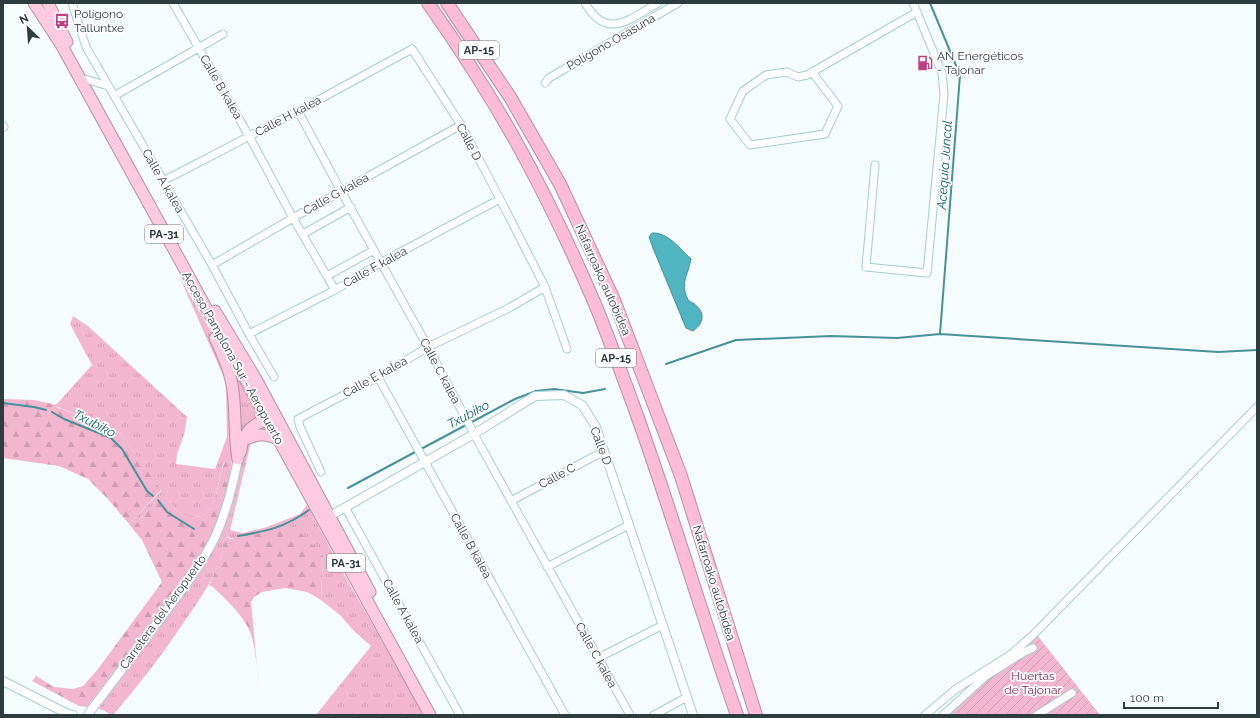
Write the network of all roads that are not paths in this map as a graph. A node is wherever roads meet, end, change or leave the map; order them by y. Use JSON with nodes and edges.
{"nodes":[{"id":1,"x":34,"y":3,"type":"edge"},
{"id":2,"x":48,"y":3,"type":"edge"},
{"id":3,"x":173,"y":3,"type":"edge"},
{"id":4,"x":428,"y":3,"type":"edge"},
{"id":5,"x":447,"y":3,"type":"edge"},
{"id":6,"x":456,"y":3,"type":"edge"},
{"id":7,"x":585,"y":3,"type":"edge"},
{"id":8,"x":658,"y":3,"type":"edge"},
{"id":9,"x":678,"y":3,"type":"edge"},
{"id":10,"x":913,"y":3,"type":"edge"},
{"id":11,"x":75,"y":4,"type":"edge"},
{"id":12,"x":917,"y":12,"type":"junction"},
{"id":13,"x":222,"y":34,"type":"dead end"},
{"id":14,"x":199,"y":49,"type":"junction"},
{"id":15,"x":412,"y":49,"type":"joint"},
{"id":16,"x":812,"y":72,"type":"junction"},
{"id":17,"x":85,"y":79,"type":"junction"},
{"id":18,"x":545,"y":83,"type":"dead end"},
{"id":19,"x":108,"y":86,"type":"junction"},
{"id":20,"x":114,"y":96,"type":"junction"},
{"id":21,"x":298,"y":111,"type":"junction"},
{"id":22,"x":461,"y":125,"type":"junction"},
{"id":23,"x":249,"y":136,"type":"junction"},
{"id":24,"x":875,"y":165,"type":"dead end"},
{"id":25,"x":163,"y":181,"type":"junction"},
{"id":26,"x":560,"y":184,"type":"junction"},
{"id":27,"x":341,"y":191,"type":"junction"},
{"id":28,"x":500,"y":199,"type":"junction"},
{"id":29,"x":351,"y":207,"type":"junction"},
{"id":30,"x":293,"y":218,"type":"junction"},
{"id":31,"x":303,"y":234,"type":"junction"},
{"id":32,"x":374,"y":250,"type":"junction"},
{"id":33,"x":380,"y":263,"type":"junction"},
{"id":34,"x":212,"y":265,"type":"junction"},
{"id":35,"x":186,"y":274,"type":"junction"},
{"id":36,"x":327,"y":276,"type":"junction"},
{"id":37,"x":545,"y":287,"type":"junction"},
{"id":38,"x":335,"y":290,"type":"junction"},
{"id":39,"x":249,"y":334,"type":"junction"},
{"id":40,"x":428,"y":347,"type":"junction"},
{"id":41,"x":568,"y":348,"type":"dead end"},
{"id":42,"x":274,"y":377,"type":"dead end"},
{"id":43,"x":378,"y":377,"type":"junction"},
{"id":44,"x":256,"y":379,"type":"junction"},
{"id":45,"x":1257,"y":407,"type":"edge"},
{"id":46,"x":268,"y":421,"type":"junction"},
{"id":47,"x":474,"y":434,"type":"junction"},
{"id":48,"x":249,"y":438,"type":"junction"},
{"id":49,"x":278,"y":440,"type":"junction"},
{"id":50,"x":290,"y":442,"type":"junction"},
{"id":51,"x":604,"y":451,"type":"junction"},
{"id":52,"x":240,"y":454,"type":"junction"},
{"id":53,"x":425,"y":462,"type":"junction"},
{"id":54,"x":321,"y":472,"type":"dead end"},
{"id":55,"x":511,"y":501,"type":"junction"},
{"id":56,"x":345,"y":508,"type":"junction"},
{"id":57,"x":330,"y":516,"type":"junction"},
{"id":58,"x":629,"y":525,"type":"junction"},
{"id":59,"x":547,"y":567,"type":"junction"},
{"id":60,"x":663,"y":625,"type":"junction"},
{"id":61,"x":1033,"y":648,"type":"dead end"},
{"id":62,"x":598,"y":658,"type":"junction"},
{"id":63,"x":718,"y":659,"type":"junction"},
{"id":64,"x":3,"y":681,"type":"edge"},
{"id":65,"x":1072,"y":694,"type":"dead end"},
{"id":66,"x":687,"y":697,"type":"junction"},
{"id":67,"x":87,"y":714,"type":"edge"},
{"id":68,"x":73,"y":715,"type":"edge"},
{"id":69,"x":430,"y":715,"type":"edge"},
{"id":70,"x":438,"y":715,"type":"edge"},
{"id":71,"x":460,"y":715,"type":"edge"},
{"id":72,"x":565,"y":715,"type":"edge"},
{"id":73,"x":630,"y":715,"type":"edge"},
{"id":74,"x":654,"y":715,"type":"edge"},
{"id":75,"x":693,"y":715,"type":"edge"},
{"id":76,"x":730,"y":715,"type":"edge"},
{"id":77,"x":738,"y":715,"type":"edge"},
{"id":78,"x":756,"y":715,"type":"edge"},
{"id":79,"x":925,"y":715,"type":"edge"},
{"id":80,"x":943,"y":715,"type":"edge"},
{"id":81,"x":1037,"y":715,"type":"edge"}],
"edges":[{"from":1,"to":35,"type":"highway","name":"Acceso Pamplona Sur - Aeropuerto","number":"PA-31"},
{"from":2,"to":17,"type":"highway","number":"PA-31"},
{"from":3,"to":14,"type":"street","name":"Calle B kalea"},
{"from":4,"to":63,"type":"highway","name":"Nafarroako autobidea","number":"AP-15"},
{"from":5,"to":26,"type":"highway","name":"Nafarroako autobidea","number":"AP-15"},
{"from":6,"to":26,"type":"highway"},
{"from":7,"to":8,"type":"street"},
{"from":9,"to":18,"type":"street","name":"Polígono Osasuna"},
{"from":10,"to":12,"type":"street"},
{"from":11,"to":19,"type":"street","name":"Calle A kalea"},
{"from":12,"to":16,"type":"street"},
{"from":12,"to":24,"type":"street"},
{"from":13,"to":14,"type":"street"},
{"from":14,"to":20,"type":"street"},
{"from":14,"to":23,"type":"street","name":"Calle B kalea"},
{"from":15,"to":21,"type":"street","name":"Calle H kalea"},
{"from":15,"to":22,"type":"street","name":"Calle D"},
{"from":16,"to":16,"type":"street"},
{"from":17,"to":19,"type":"street"},
{"from":17,"to":44,"type":"highway","name":"Acceso Pamplona Sur - Aeropuerto","number":"PA-31"},
{"from":19,"to":20,"type":"street","name":"Calle A kalea"},
{"from":20,"to":25,"type":"street","name":"Calle A kalea"},
{"from":21,"to":23,"type":"street","name":"Calle H kalea"},
{"from":21,"to":27,"type":"street","name":"Calle C kalea"},
{"from":22,"to":27,"type":"street","name":"Calle G kalea"},
{"from":22,"to":28,"type":"street","name":"Calle D"},
{"from":23,"to":25,"type":"street","name":"Calle H kalea"},
{"from":23,"to":30,"type":"street","name":"Calle B kalea"},
{"from":25,"to":34,"type":"street","name":"Calle A kalea"},
{"from":26,"to":78,"type":"highway","name":"Nafarroako autobidea","number":"AP-15"},
{"from":27,"to":29,"type":"street","name":"Calle C kalea"},
{"from":27,"to":30,"type":"street","name":"Calle G kalea"},
{"from":28,"to":33,"type":"street","name":"Calle F kalea"},
{"from":28,"to":37,"type":"street","name":"Calle D"},
{"from":29,"to":31,"type":"street"},
{"from":29,"to":32,"type":"street","name":"Calle C kalea"},
{"from":30,"to":31,"type":"street","name":"Calle B kalea"},
{"from":30,"to":34,"type":"street","name":"Calle G kalea"},
{"from":31,"to":36,"type":"street","name":"Calle B kalea"},
{"from":32,"to":33,"type":"street","name":"Calle C kalea"},
{"from":32,"to":36,"type":"street"},
{"from":33,"to":38,"type":"street","name":"Calle F kalea"},
{"from":33,"to":40,"type":"street","name":"Calle C kalea"},
{"from":34,"to":39,"type":"street","name":"Calle A kalea"},
{"from":35,"to":46,"type":"highway","name":"Acceso Pamplona Sur - Aeropuerto","number":"PA-31"},
{"from":35,"to":52,"type":"highway"},
{"from":36,"to":38,"type":"street","name":"Calle B kalea"},
{"from":37,"to":40,"type":"street","name":"Calle E kalea"},
{"from":37,"to":41,"type":"street","name":"Calle D"},
{"from":38,"to":39,"type":"street","name":"Calle F kalea"},
{"from":39,"to":42,"type":"street","name":"Calle A kalea"},
{"from":40,"to":43,"type":"street","name":"Calle E kalea"},
{"from":40,"to":47,"type":"street","name":"Calle C kalea"},
{"from":43,"to":53,"type":"street","name":"Calle B kalea"},
{"from":43,"to":54,"type":"street","name":"Calle E kalea"},
{"from":44,"to":46,"type":"highway"},
{"from":44,"to":50,"type":"highway","name":"Acceso Pamplona Sur - Aeropuerto","number":"PA-31"},
{"from":45,"to":79,"type":"street"},
{"from":46,"to":48,"type":"highway"},
{"from":46,"to":49,"type":"highway","name":"Acceso Pamplona Sur - Aeropuerto","number":"PA-31"},
{"from":46,"to":50,"type":"highway"},
{"from":46,"to":52,"type":"highway"},
{"from":47,"to":51,"type":"street","name":"Calle D"},
{"from":47,"to":53,"type":"street","name":"Calle D"},
{"from":47,"to":55,"type":"street","name":"Calle C kalea"},
{"from":48,"to":49,"type":"highway"},
{"from":48,"to":52,"type":"highway"},
{"from":49,"to":69,"type":"highway","name":"Acceso Pamplona Sur - Aeropuerto","number":"PA-31"},
{"from":50,"to":57,"type":"highway","name":"Acceso Pamplona Sur - Aeropuerto","number":"PA-31"},
{"from":51,"to":55,"type":"street","name":"Calle C"},
{"from":51,"to":58,"type":"street","name":"Calle D"},
{"from":52,"to":67,"type":"street","name":"Carretera del Aeropuerto"},
{"from":53,"to":56,"type":"street","name":"Calle D"},
{"from":53,"to":72,"type":"street","name":"Calle B kalea"},
{"from":55,"to":59,"type":"street","name":"Calle C kalea"},
{"from":56,"to":57,"type":"street","name":"Calle D"},
{"from":56,"to":71,"type":"street","name":"Calle A kalea"},
{"from":57,"to":70,"type":"highway","name":"Acceso Pamplona Sur - Aeropuerto","number":"PA-31"},
{"from":58,"to":59,"type":"street"},
{"from":58,"to":60,"type":"street","name":"Calle D"},
{"from":59,"to":62,"type":"street","name":"Calle C kalea"},
{"from":60,"to":62,"type":"street"},
{"from":60,"to":66,"type":"street","name":"Calle D"},
{"from":61,"to":80,"type":"street"},
{"from":62,"to":73,"type":"street","name":"Calle C kalea"},
{"from":63,"to":76,"type":"highway"},
{"from":63,"to":77,"type":"highway","number":"AP-15"},
{"from":64,"to":68,"type":"street"},
{"from":65,"to":81,"type":"street"},
{"from":66,"to":74,"type":"street"},
{"from":66,"to":75,"type":"street","name":"Calle D"}]}
